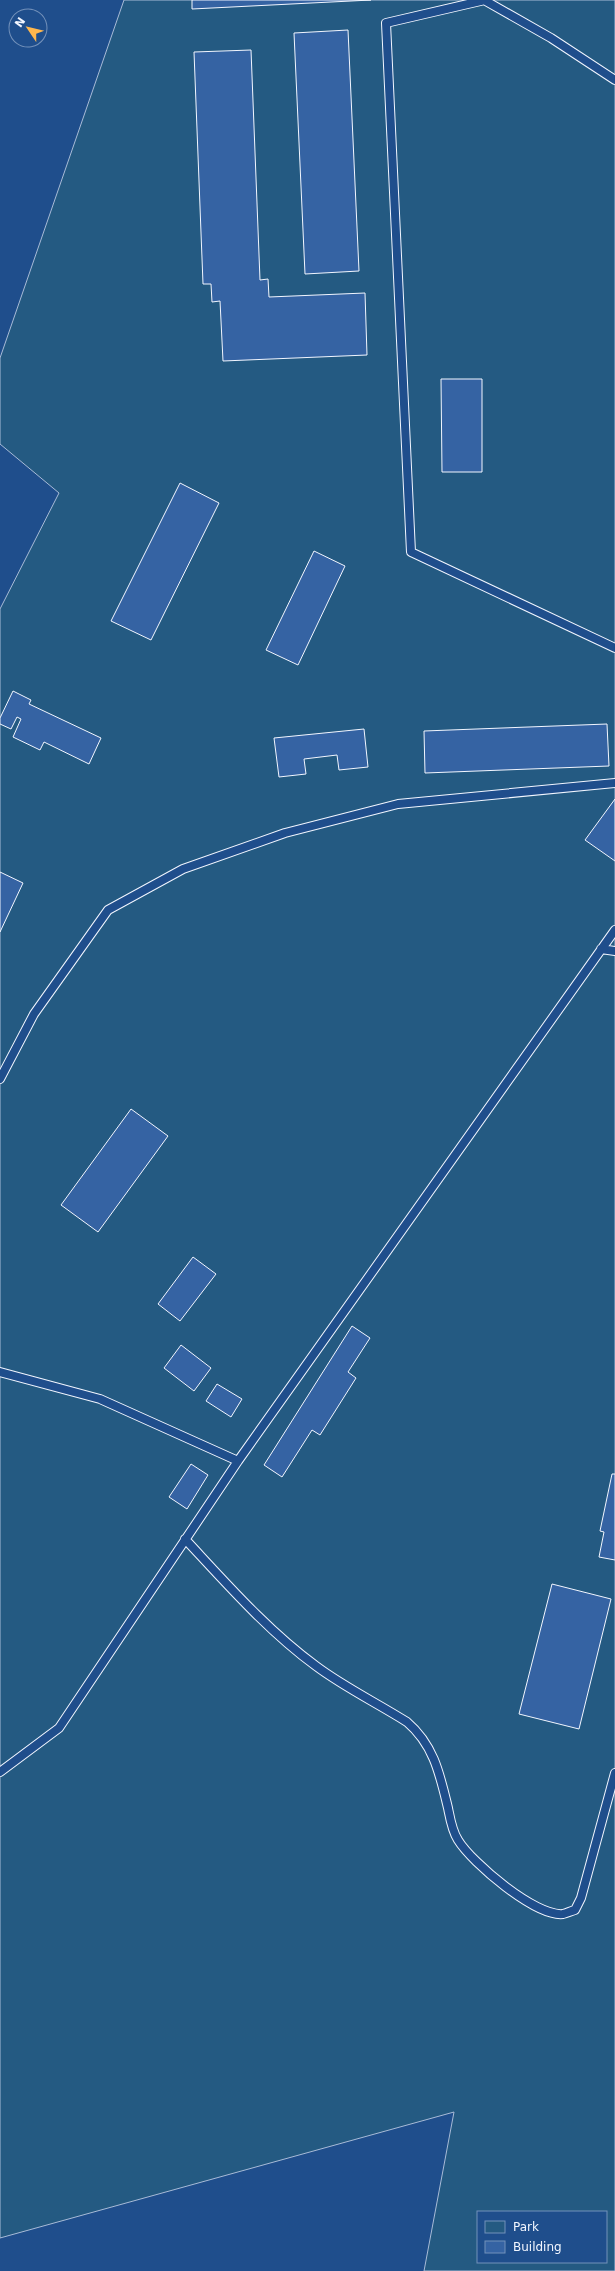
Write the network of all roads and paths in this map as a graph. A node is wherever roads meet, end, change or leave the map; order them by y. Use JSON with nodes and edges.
{"nodes":[{"id":1,"x":485,"y":0,"type":"edge"},
{"id":2,"x":615,"y":80,"type":"edge"},
{"id":3,"x":615,"y":648,"type":"edge"},
{"id":4,"x":615,"y":783,"type":"edge"},
{"id":5,"x":615,"y":930,"type":"edge"},
{"id":6,"x":601,"y":950,"type":"junction"},
{"id":7,"x":615,"y":951,"type":"edge"},
{"id":8,"x":0,"y":1078,"type":"edge"},
{"id":9,"x":0,"y":1372,"type":"edge"},
{"id":10,"x":238,"y":1461,"type":"junction"},
{"id":11,"x":185,"y":1539,"type":"junction"},
{"id":12,"x":0,"y":1772,"type":"edge"},
{"id":13,"x":615,"y":1773,"type":"edge"}],
"edges":[{"from":1,"to":2,"type":"lane"},
{"from":1,"to":3,"type":"lane"},
{"from":4,"to":8,"type":"lane"},
{"from":5,"to":6,"type":"lane"},
{"from":6,"to":7,"type":"lane"},
{"from":6,"to":10,"type":"lane"},
{"from":9,"to":10,"type":"lane"},
{"from":10,"to":11,"type":"lane"},
{"from":11,"to":12,"type":"lane"},
{"from":11,"to":13,"type":"lane"}]}
